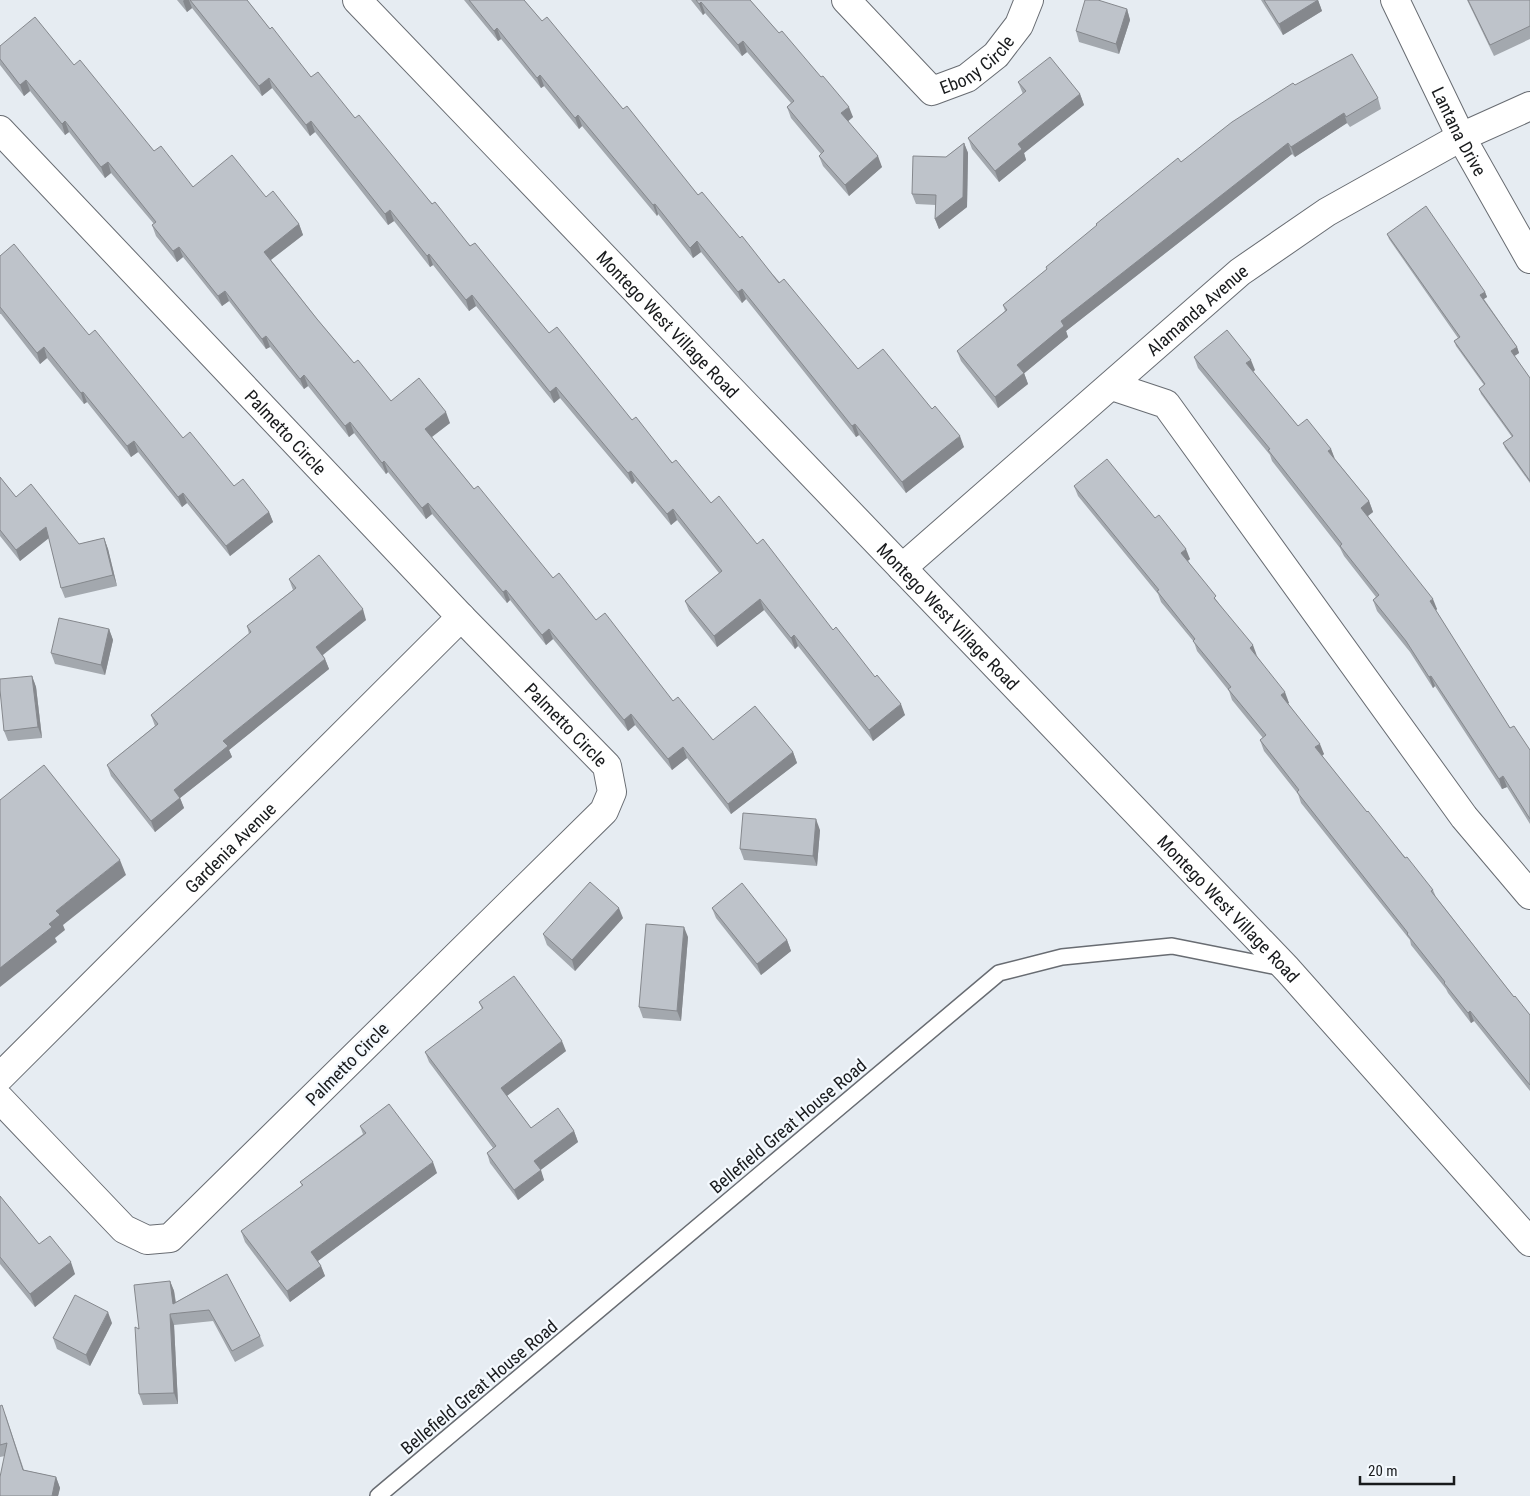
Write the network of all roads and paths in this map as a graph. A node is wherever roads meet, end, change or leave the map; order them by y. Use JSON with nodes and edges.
{"nodes":[{"id":1,"x":357,"y":0,"type":"edge"},
{"id":2,"x":846,"y":0,"type":"edge"},
{"id":3,"x":1029,"y":0,"type":"edge"},
{"id":4,"x":1395,"y":0,"type":"edge"},
{"id":5,"x":1530,"y":106,"type":"edge"},
{"id":6,"x":0,"y":130,"type":"edge"},
{"id":7,"x":1461,"y":137,"type":"junction"},
{"id":8,"x":1530,"y":260,"type":"edge"},
{"id":9,"x":1112,"y":386,"type":"junction"},
{"id":10,"x":902,"y":568,"type":"junction"},
{"id":11,"x":461,"y":617,"type":"junction"},
{"id":12,"x":1530,"y":895,"type":"edge"},
{"id":13,"x":1287,"y":969,"type":"junction"},
{"id":14,"x":0,"y":1077,"type":"edge"},
{"id":15,"x":0,"y":1099,"type":"edge"},
{"id":16,"x":1530,"y":1242,"type":"edge"},
{"id":17,"x":378,"y":1496,"type":"edge"}],
"edges":[{"from":1,"to":10,"type":"street","name":"Montego West Village Road"},
{"from":2,"to":3,"type":"street","name":"Ebony Circle"},
{"from":4,"to":7,"type":"street","name":"Lantana Drive"},
{"from":5,"to":7,"type":"street","name":"Alamanda Avenue"},
{"from":6,"to":11,"type":"street","name":"Palmetto Circle"},
{"from":7,"to":8,"type":"street","name":"Lantana Drive"},
{"from":7,"to":9,"type":"street","name":"Alamanda Avenue"},
{"from":9,"to":10,"type":"street","name":"Alamanda Avenue"},
{"from":9,"to":12,"type":"street"},
{"from":10,"to":13,"type":"street","name":"Montego West Village Road"},
{"from":11,"to":14,"type":"street","name":"Gardenia Avenue"},
{"from":11,"to":15,"type":"street","name":"Palmetto Circle"},
{"from":13,"to":16,"type":"street","name":"Montego West Village Road"},
{"from":13,"to":17,"type":"lane","name":"Bellefield Great House Road"}]}
